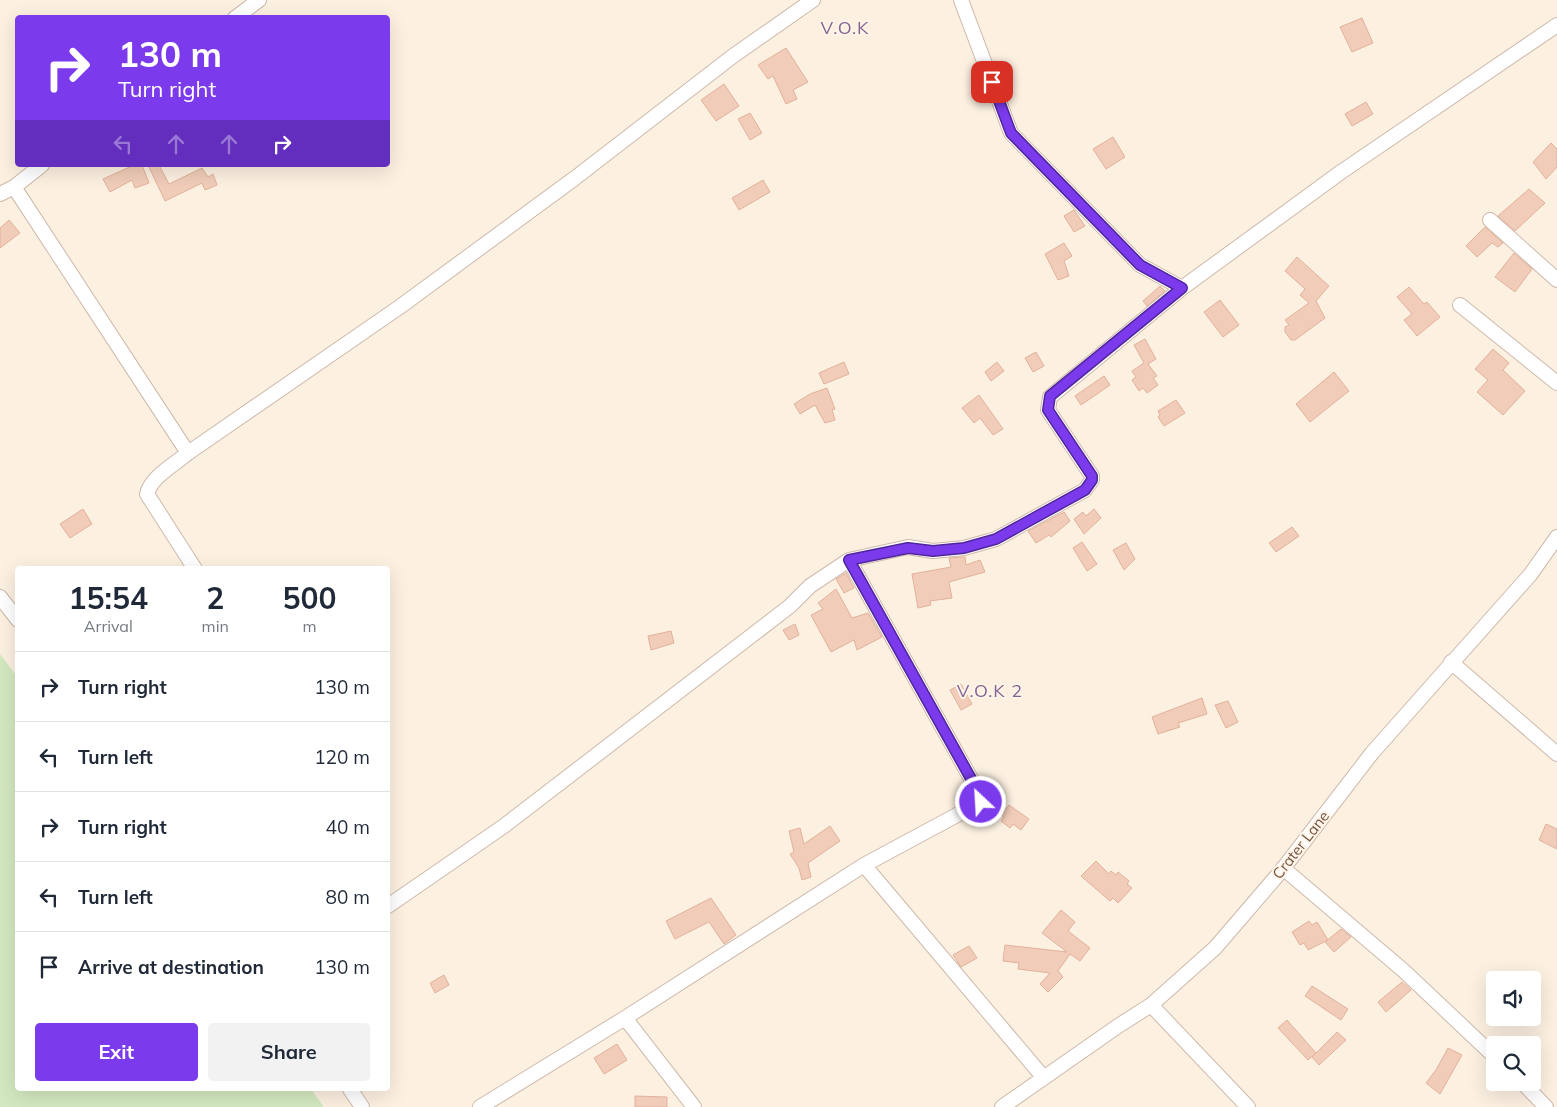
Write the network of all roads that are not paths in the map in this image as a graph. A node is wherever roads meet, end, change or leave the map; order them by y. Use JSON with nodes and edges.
{"nodes":[{"id":1,"x":260,"y":0,"type":"edge"},
{"id":2,"x":813,"y":0,"type":"edge"},
{"id":3,"x":961,"y":0,"type":"edge"},
{"id":4,"x":239,"y":15,"type":"edge"},
{"id":5,"x":1557,"y":25,"type":"edge"},
{"id":6,"x":39,"y":167,"type":"edge"},
{"id":7,"x":14,"y":187,"type":"junction"},
{"id":8,"x":0,"y":194,"type":"edge"},
{"id":9,"x":1490,"y":220,"type":"dead end"},
{"id":10,"x":1557,"y":280,"type":"edge"},
{"id":11,"x":1182,"y":288,"type":"junction"},
{"id":12,"x":1460,"y":305,"type":"dead end"},
{"id":13,"x":1557,"y":383,"type":"edge"},
{"id":14,"x":188,"y":453,"type":"junction"},
{"id":15,"x":1557,"y":537,"type":"edge"},
{"id":16,"x":849,"y":560,"type":"junction"},
{"id":17,"x":193,"y":566,"type":"edge"},
{"id":18,"x":0,"y":597,"type":"edge"},
{"id":19,"x":15,"y":616,"type":"edge"},
{"id":20,"x":1451,"y":662,"type":"junction"},
{"id":21,"x":1557,"y":754,"type":"edge"},
{"id":22,"x":864,"y":865,"type":"junction"},
{"id":23,"x":1283,"y":868,"type":"junction"},
{"id":24,"x":390,"y":905,"type":"edge"},
{"id":25,"x":1151,"y":1005,"type":"junction"},
{"id":26,"x":625,"y":1018,"type":"junction"},
{"id":27,"x":1486,"y":1048,"type":"edge"},
{"id":28,"x":1044,"y":1078,"type":"junction"},
{"id":29,"x":351,"y":1091,"type":"edge"},
{"id":30,"x":1531,"y":1091,"type":"edge"},
{"id":31,"x":362,"y":1107,"type":"edge"},
{"id":32,"x":480,"y":1107,"type":"edge"},
{"id":33,"x":694,"y":1107,"type":"edge"},
{"id":34,"x":1002,"y":1107,"type":"edge"},
{"id":35,"x":1248,"y":1107,"type":"edge"},
{"id":36,"x":1546,"y":1107,"type":"edge"}],
"edges":[{"from":1,"to":4,"type":"street"},
{"from":2,"to":14,"type":"street"},
{"from":3,"to":11,"type":"street"},
{"from":5,"to":11,"type":"street"},
{"from":6,"to":7,"type":"street"},
{"from":7,"to":8,"type":"street"},
{"from":7,"to":14,"type":"street"},
{"from":9,"to":10,"type":"street"},
{"from":11,"to":16,"type":"street"},
{"from":12,"to":13,"type":"street"},
{"from":14,"to":17,"type":"street"},
{"from":15,"to":20,"type":"street","name":"Crater Lane"},
{"from":16,"to":22,"type":"street"},
{"from":16,"to":24,"type":"street"},
{"from":18,"to":19,"type":"street"},
{"from":20,"to":21,"type":"street"},
{"from":20,"to":23,"type":"street","name":"Crater Lane"},
{"from":22,"to":26,"type":"street"},
{"from":22,"to":28,"type":"street"},
{"from":23,"to":25,"type":"street","name":"Crater Lane"},
{"from":23,"to":27,"type":"street"},
{"from":25,"to":28,"type":"street","name":"Crater Lane"},
{"from":25,"to":35,"type":"street"},
{"from":26,"to":32,"type":"street"},
{"from":26,"to":33,"type":"street"},
{"from":28,"to":34,"type":"street","name":"Crater Lane"},
{"from":29,"to":31,"type":"street"},
{"from":30,"to":36,"type":"street"}]}
